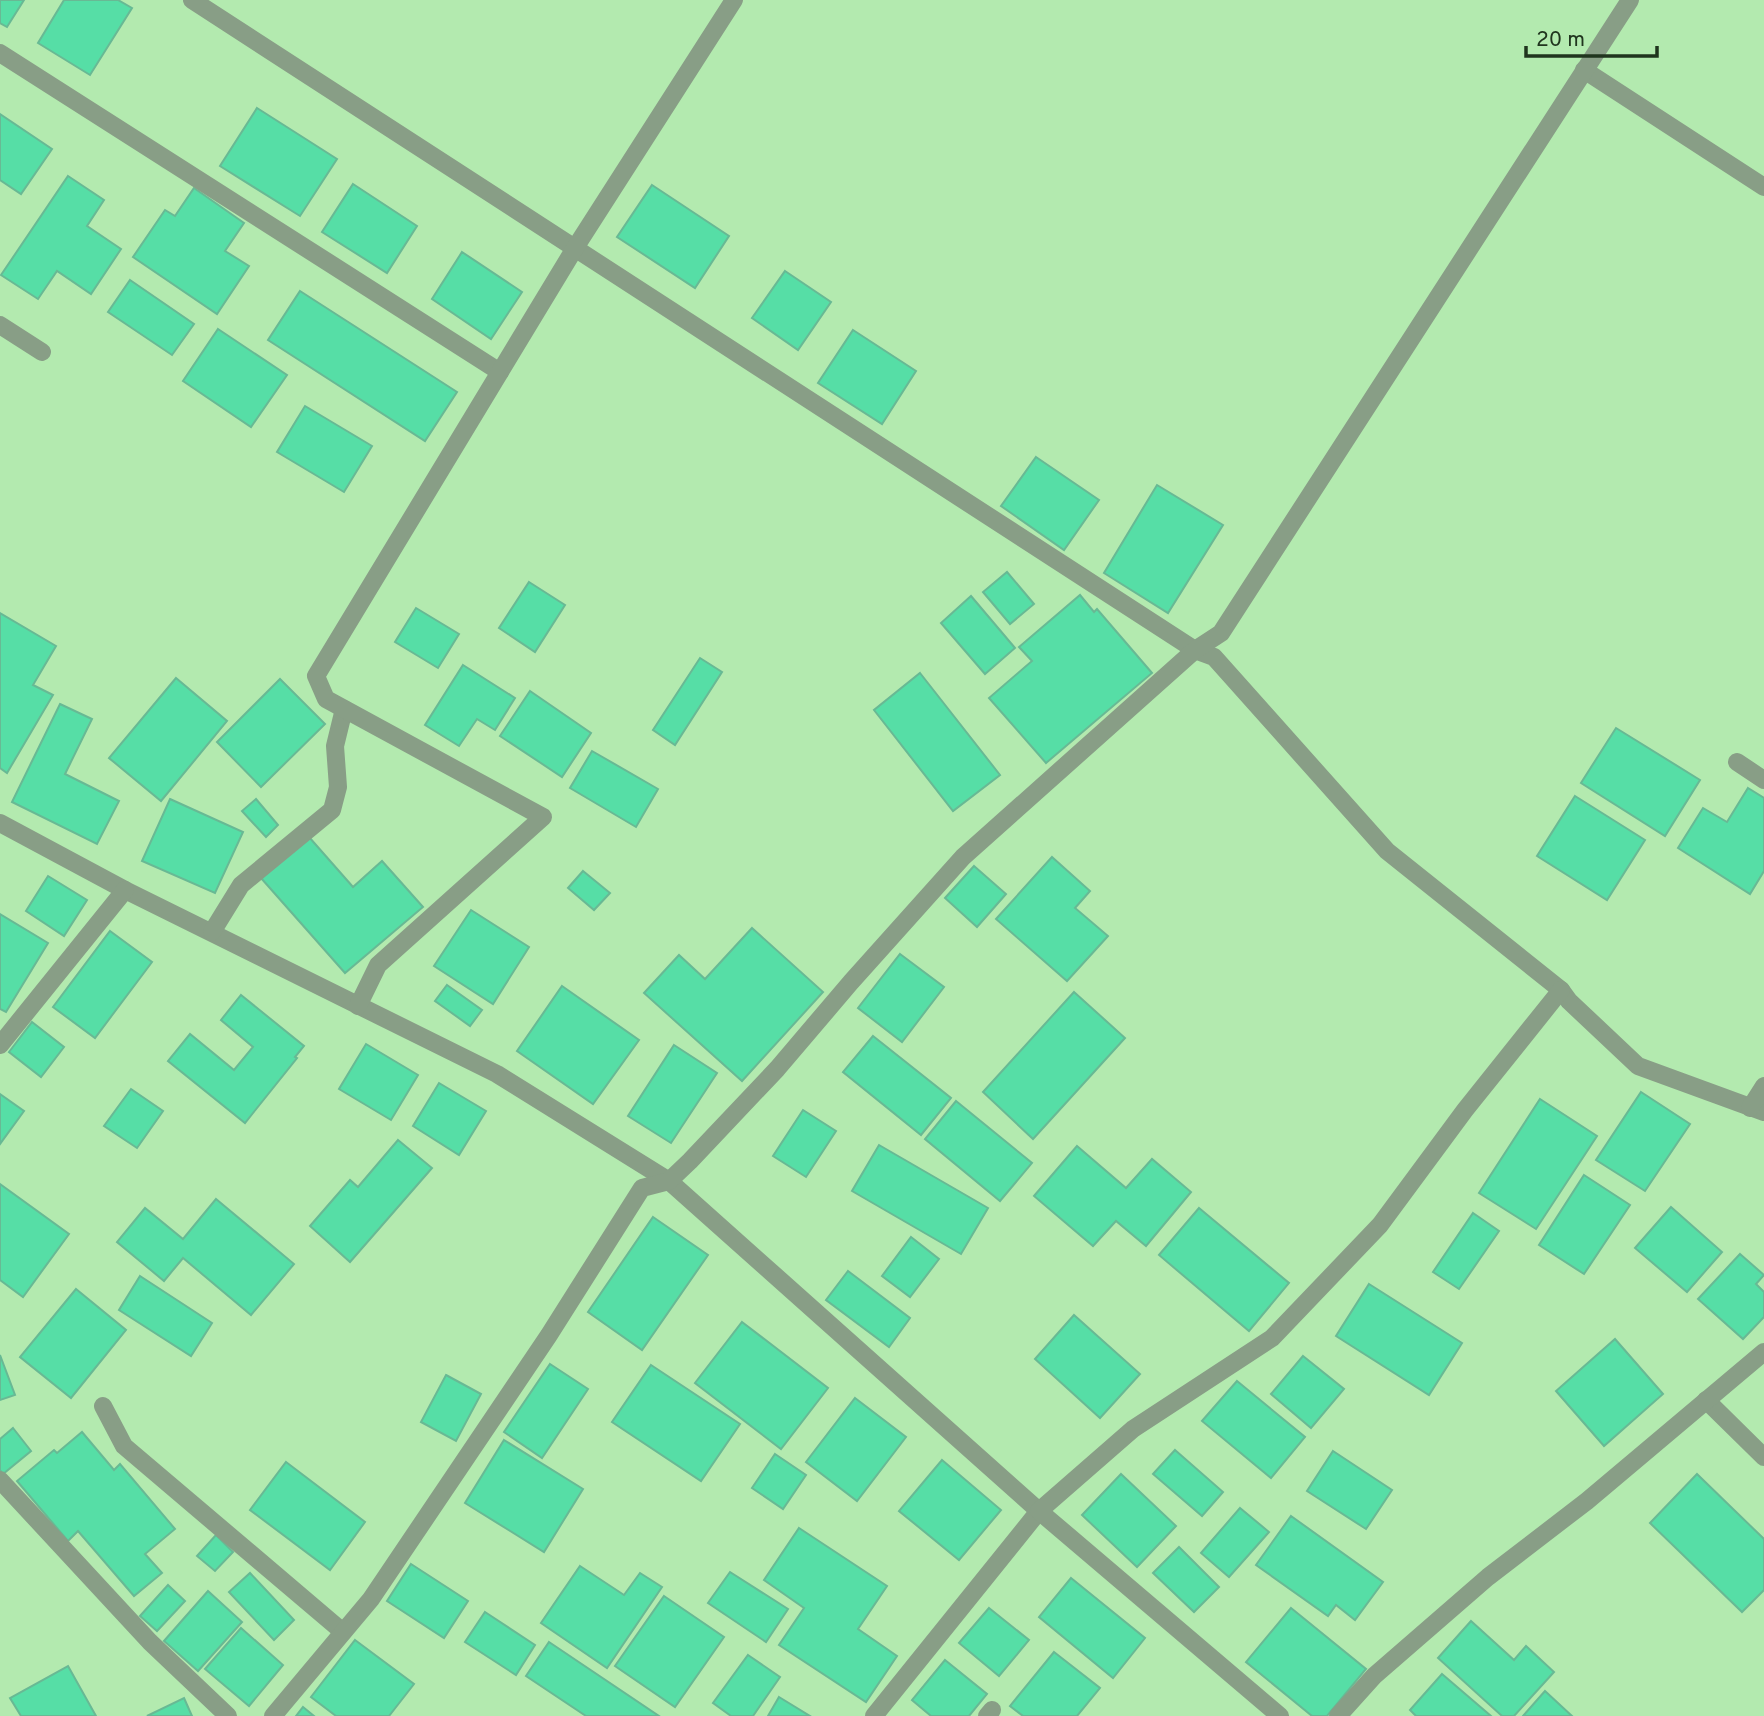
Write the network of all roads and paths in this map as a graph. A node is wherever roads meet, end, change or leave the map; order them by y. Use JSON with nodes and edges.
{"nodes":[{"id":1,"x":192,"y":0,"type":"edge"},
{"id":2,"x":734,"y":0,"type":"edge"},
{"id":3,"x":1630,"y":0,"type":"edge"},
{"id":4,"x":0,"y":53,"type":"edge"},
{"id":5,"x":1584,"y":69,"type":"junction"},
{"id":6,"x":1764,"y":187,"type":"edge"},
{"id":7,"x":575,"y":248,"type":"junction"},
{"id":8,"x":0,"y":325,"type":"edge"},
{"id":9,"x":42,"y":352,"type":"dead end"},
{"id":10,"x":500,"y":372,"type":"junction"},
{"id":11,"x":1195,"y":650,"type":"junction"},
{"id":12,"x":344,"y":709,"type":"junction"},
{"id":13,"x":1737,"y":762,"type":"dead end"},
{"id":14,"x":1764,"y":780,"type":"edge"},
{"id":15,"x":0,"y":823,"type":"edge"},
{"id":16,"x":125,"y":890,"type":"junction"},
{"id":17,"x":212,"y":932,"type":"junction"},
{"id":18,"x":1561,"y":990,"type":"junction"},
{"id":19,"x":358,"y":1006,"type":"junction"},
{"id":20,"x":0,"y":1045,"type":"edge"},
{"id":21,"x":1764,"y":1086,"type":"edge"},
{"id":22,"x":1757,"y":1110,"type":"edge"},
{"id":23,"x":668,"y":1181,"type":"junction"},
{"id":24,"x":1764,"y":1352,"type":"edge"},
{"id":25,"x":1706,"y":1401,"type":"junction"},
{"id":26,"x":103,"y":1406,"type":"dead end"},
{"id":27,"x":1764,"y":1457,"type":"edge"},
{"id":28,"x":0,"y":1480,"type":"edge"},
{"id":29,"x":1039,"y":1511,"type":"junction"},
{"id":30,"x":343,"y":1632,"type":"junction"},
{"id":31,"x":228,"y":1716,"type":"edge"},
{"id":32,"x":273,"y":1716,"type":"edge"},
{"id":33,"x":874,"y":1716,"type":"edge"},
{"id":34,"x":1280,"y":1716,"type":"edge"},
{"id":35,"x":1338,"y":1716,"type":"edge"}],
"edges":[{"from":1,"to":7,"type":"street"},
{"from":2,"to":7,"type":"street"},
{"from":3,"to":5,"type":"street"},
{"from":4,"to":10,"type":"street"},
{"from":5,"to":6,"type":"street"},
{"from":5,"to":11,"type":"street"},
{"from":7,"to":10,"type":"street"},
{"from":7,"to":11,"type":"street"},
{"from":8,"to":9,"type":"street"},
{"from":10,"to":12,"type":"street"},
{"from":11,"to":18,"type":"street"},
{"from":11,"to":23,"type":"street"},
{"from":12,"to":17,"type":"street"},
{"from":12,"to":19,"type":"street"},
{"from":13,"to":14,"type":"street"},
{"from":15,"to":16,"type":"street"},
{"from":16,"to":17,"type":"street"},
{"from":16,"to":20,"type":"street"},
{"from":17,"to":19,"type":"street"},
{"from":18,"to":22,"type":"street"},
{"from":18,"to":29,"type":"street"},
{"from":19,"to":23,"type":"street"},
{"from":21,"to":22,"type":"street"},
{"from":23,"to":29,"type":"street"},
{"from":23,"to":30,"type":"street"},
{"from":24,"to":25,"type":"street"},
{"from":25,"to":27,"type":"street"},
{"from":25,"to":35,"type":"street"},
{"from":26,"to":30,"type":"street"},
{"from":28,"to":31,"type":"street"},
{"from":29,"to":33,"type":"street"},
{"from":29,"to":34,"type":"street"},
{"from":30,"to":32,"type":"street"}]}
